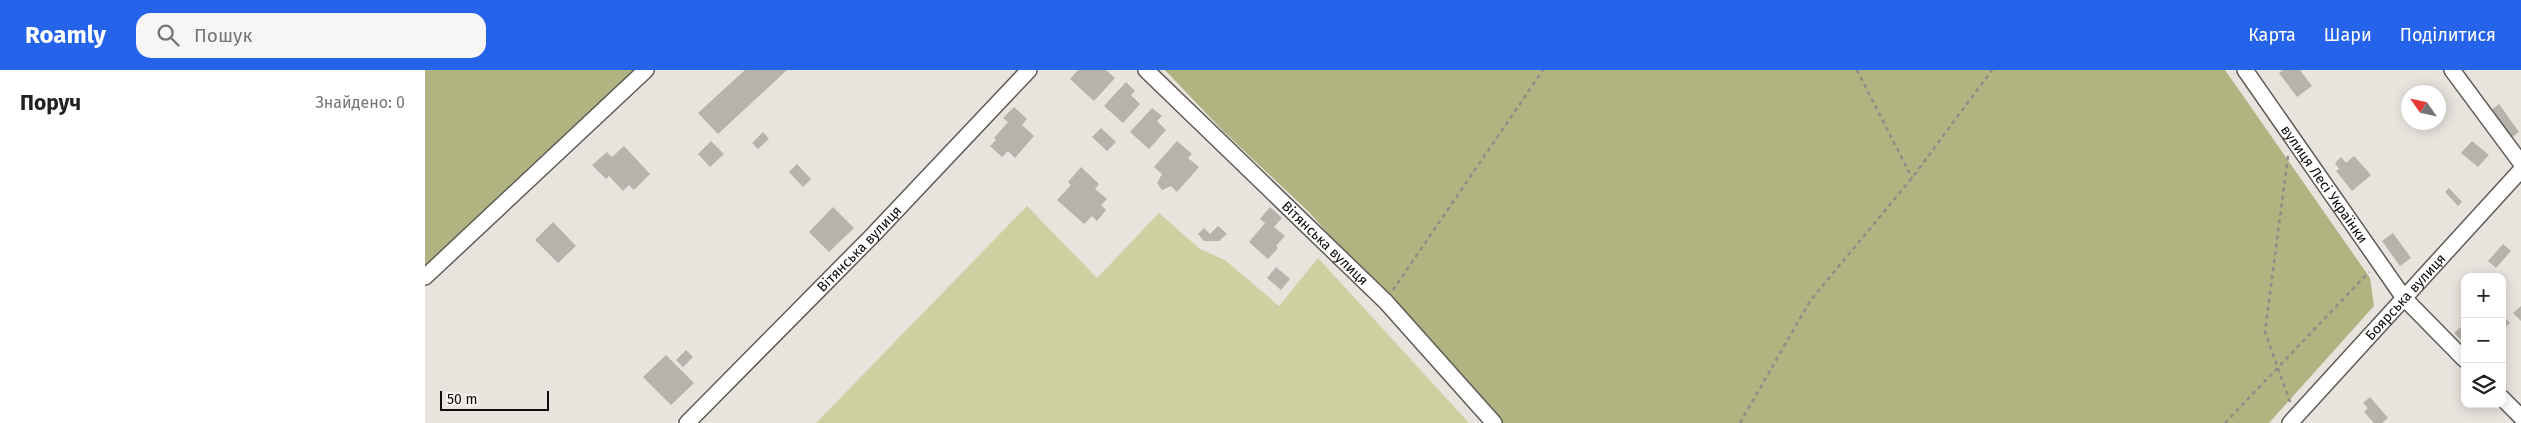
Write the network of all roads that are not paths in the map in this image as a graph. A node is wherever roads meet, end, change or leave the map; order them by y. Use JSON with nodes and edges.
{"nodes":[{"id":1,"x":645,"y":70,"type":"edge"},
{"id":2,"x":1029,"y":70,"type":"edge"},
{"id":3,"x":1146,"y":70,"type":"edge"},
{"id":4,"x":2245,"y":70,"type":"edge"},
{"id":5,"x":2452,"y":70,"type":"edge"},
{"id":6,"x":2521,"y":163,"type":"edge"},
{"id":7,"x":2521,"y":170,"type":"edge"},
{"id":8,"x":425,"y":277,"type":"edge"},
{"id":9,"x":2404,"y":298,"type":"junction"},
{"id":10,"x":2461,"y":356,"type":"edge"},
{"id":11,"x":2506,"y":402,"type":"edge"},
{"id":12,"x":2521,"y":418,"type":"edge"},
{"id":13,"x":2293,"y":420,"type":"edge"},
{"id":14,"x":687,"y":423,"type":"edge"},
{"id":15,"x":1494,"y":423,"type":"edge"}],
"edges":[{"from":1,"to":8,"type":"street"},
{"from":2,"to":14,"type":"street","name":"Вітянська вулиця"},
{"from":3,"to":15,"type":"street","name":"Вітянська вулиця"},
{"from":4,"to":9,"type":"street","name":"вулиця Лесі Українки"},
{"from":5,"to":6,"type":"street"},
{"from":7,"to":9,"type":"street","name":"Боярська вулиця"},
{"from":9,"to":10,"type":"street","name":"вулиця Лесі Українки"},
{"from":9,"to":13,"type":"street","name":"Боярська вулиця"},
{"from":11,"to":12,"type":"street"}]}
